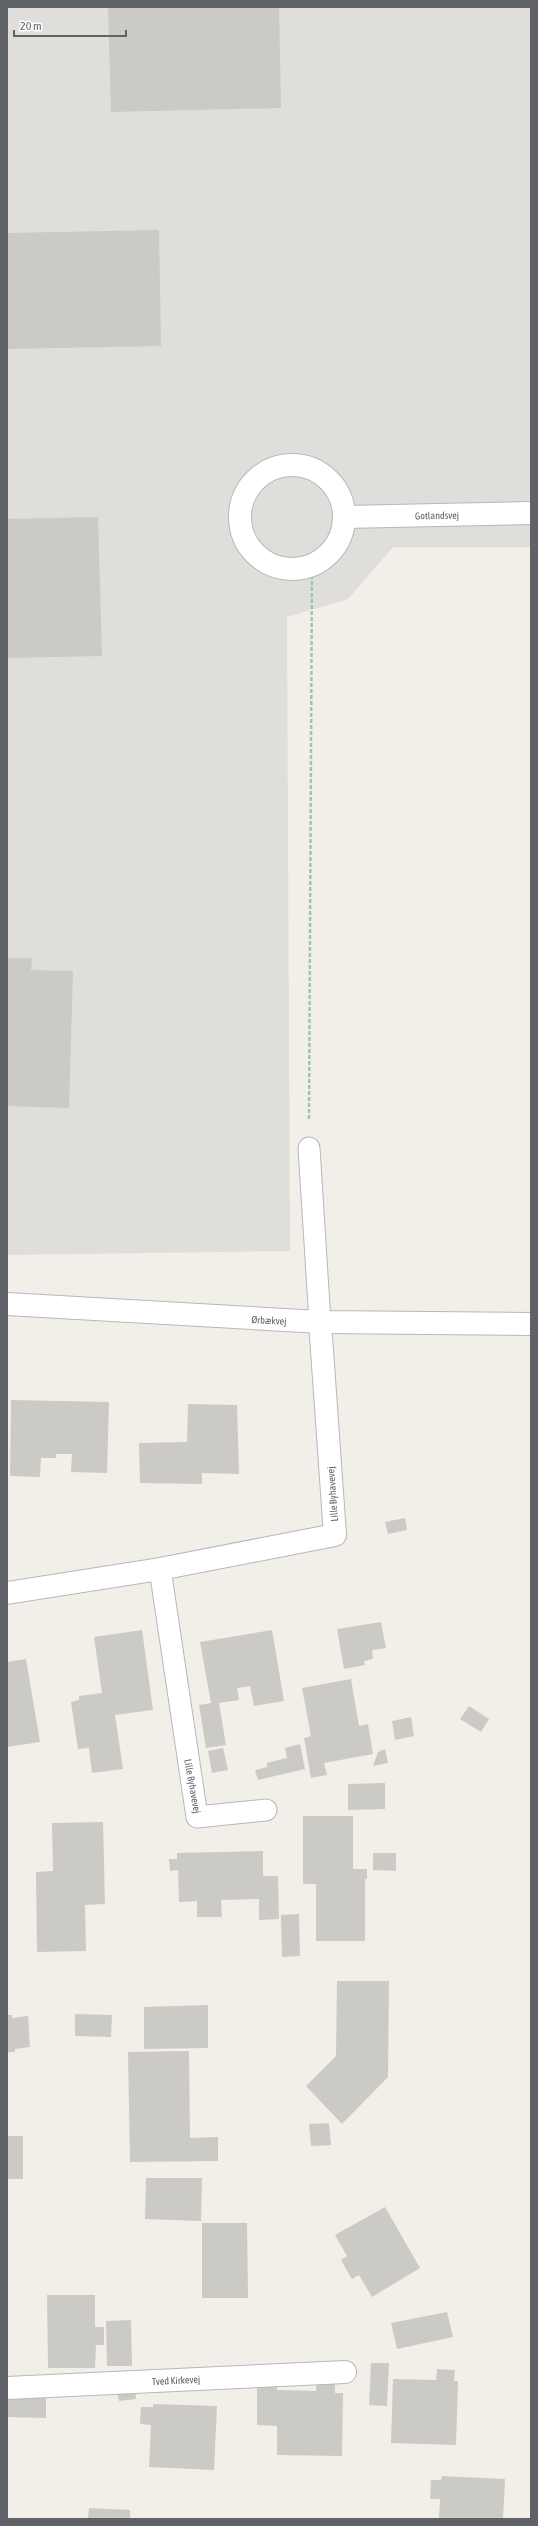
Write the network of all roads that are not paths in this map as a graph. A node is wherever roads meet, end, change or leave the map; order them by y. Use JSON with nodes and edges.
{"nodes":[{"id":1,"x":531,"y":514,"type":"edge"},
{"id":2,"x":344,"y":517,"type":"junction"},
{"id":3,"x":309,"y":1148,"type":"road end"},
{"id":4,"x":7,"y":1304,"type":"edge"},
{"id":5,"x":320,"y":1322,"type":"junction"},
{"id":6,"x":531,"y":1324,"type":"edge"},
{"id":7,"x":160,"y":1569,"type":"junction"},
{"id":8,"x":7,"y":1593,"type":"edge"},
{"id":9,"x":266,"y":1810,"type":"dead end"},
{"id":10,"x":345,"y":2372,"type":"dead end"},
{"id":11,"x":7,"y":2388,"type":"edge"}],
"edges":[{"from":1,"to":2,"type":"street","name":"Gotlandsvej"},
{"from":2,"to":2,"type":"street"},
{"from":3,"to":5,"type":"lane"},
{"from":4,"to":5,"type":"street","name":"Ørbækvej"},
{"from":5,"to":6,"type":"street","name":"Ørbækvej"},
{"from":5,"to":7,"type":"street","name":"Lille Byhavevej"},
{"from":7,"to":8,"type":"street","name":"Lille Byhavevej"},
{"from":7,"to":9,"type":"lane","name":"Lille Byhavevej"},
{"from":10,"to":11,"type":"street","name":"Tved Kirkevej"}]}
